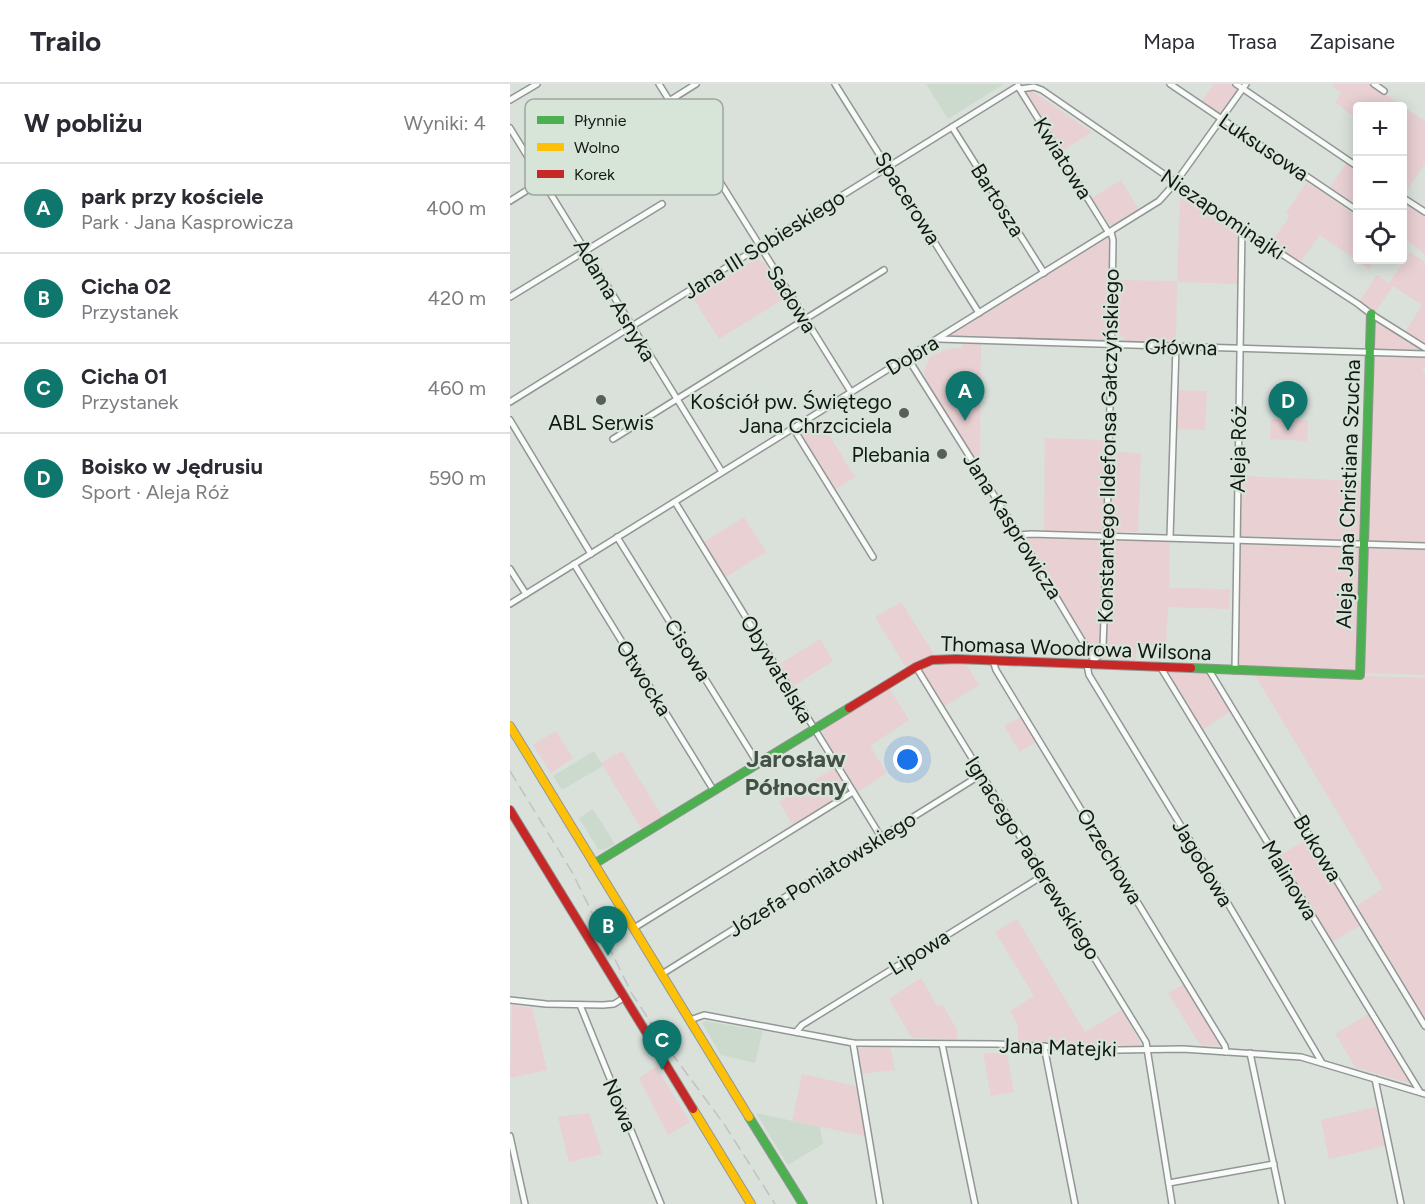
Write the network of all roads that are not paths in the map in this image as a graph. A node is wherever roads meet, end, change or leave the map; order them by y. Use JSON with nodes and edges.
{"nodes":[{"id":1,"x":537,"y":84,"type":"edge"},
{"id":2,"x":659,"y":84,"type":"edge"},
{"id":3,"x":696,"y":84,"type":"edge"},
{"id":4,"x":835,"y":84,"type":"edge"},
{"id":5,"x":1170,"y":84,"type":"edge"},
{"id":6,"x":1236,"y":84,"type":"edge"},
{"id":7,"x":1374,"y":84,"type":"edge"},
{"id":8,"x":1244,"y":86,"type":"edge"},
{"id":9,"x":1018,"y":87,"type":"edge"},
{"id":10,"x":1384,"y":91,"type":"dead end"},
{"id":11,"x":668,"y":99,"type":"edge"},
{"id":12,"x":672,"y":99,"type":"edge"},
{"id":13,"x":510,"y":100,"type":"edge"},
{"id":14,"x":1220,"y":118,"type":"junction"},
{"id":15,"x":952,"y":127,"type":"junction"},
{"id":16,"x":510,"y":128,"type":"edge"},
{"id":17,"x":525,"y":153,"type":"edge"},
{"id":18,"x":1353,"y":163,"type":"edge"},
{"id":19,"x":888,"y":166,"type":"junction"},
{"id":20,"x":1176,"y":182,"type":"junction"},
{"id":21,"x":723,"y":188,"type":"edge"},
{"id":22,"x":525,"y":192,"type":"edge"},
{"id":23,"x":551,"y":195,"type":"edge"},
{"id":24,"x":1407,"y":200,"type":"edge"},
{"id":25,"x":510,"y":201,"type":"edge"},
{"id":26,"x":662,"y":204,"type":"dead end"},
{"id":27,"x":1357,"y":210,"type":"edge"},
{"id":28,"x":1425,"y":213,"type":"edge"},
{"id":29,"x":1242,"y":228,"type":"junction"},
{"id":30,"x":1110,"y":232,"type":"junction"},
{"id":31,"x":759,"y":246,"type":"junction"},
{"id":32,"x":586,"y":251,"type":"junction"},
{"id":33,"x":884,"y":270,"type":"dead end"},
{"id":34,"x":1044,"y":273,"type":"junction"},
{"id":35,"x":510,"y":297,"type":"edge"},
{"id":36,"x":979,"y":313,"type":"junction"},
{"id":37,"x":1371,"y":314,"type":"junction"},
{"id":38,"x":804,"y":319,"type":"junction"},
{"id":39,"x":632,"y":326,"type":"junction"},
{"id":40,"x":937,"y":339,"type":"junction"},
{"id":41,"x":1112,"y":345,"type":"junction"},
{"id":42,"x":1176,"y":347,"type":"junction"},
{"id":43,"x":1240,"y":348,"type":"junction"},
{"id":44,"x":1425,"y":348,"type":"edge"},
{"id":45,"x":1370,"y":352,"type":"junction"},
{"id":46,"x":1425,"y":354,"type":"edge"},
{"id":47,"x":907,"y":357,"type":"junction"},
{"id":48,"x":851,"y":392,"type":"junction"},
{"id":49,"x":676,"y":400,"type":"junction"},
{"id":50,"x":510,"y":402,"type":"edge"},
{"id":51,"x":510,"y":420,"type":"edge"},
{"id":52,"x":793,"y":428,"type":"junction"},
{"id":53,"x":613,"y":439,"type":"dead end"},
{"id":54,"x":722,"y":472,"type":"junction"},
{"id":55,"x":675,"y":502,"type":"junction"},
{"id":56,"x":1106,"y":535,"type":"junction"},
{"id":57,"x":1019,"y":536,"type":"junction"},
{"id":58,"x":617,"y":537,"type":"junction"},
{"id":59,"x":1170,"y":537,"type":"junction"},
{"id":60,"x":1236,"y":539,"type":"junction"},
{"id":61,"x":1365,"y":544,"type":"junction"},
{"id":62,"x":1425,"y":546,"type":"edge"},
{"id":63,"x":591,"y":554,"type":"junction"},
{"id":64,"x":873,"y":557,"type":"dead end"},
{"id":65,"x":574,"y":564,"type":"junction"},
{"id":66,"x":510,"y":569,"type":"edge"},
{"id":67,"x":526,"y":594,"type":"junction"},
{"id":68,"x":510,"y":604,"type":"edge"},
{"id":69,"x":993,"y":661,"type":"junction"},
{"id":70,"x":1093,"y":663,"type":"junction"},
{"id":71,"x":916,"y":667,"type":"junction"},
{"id":72,"x":1161,"y":668,"type":"junction"},
{"id":73,"x":1209,"y":670,"type":"junction"},
{"id":74,"x":1235,"y":671,"type":"junction"},
{"id":75,"x":1360,"y":675,"type":"joint"},
{"id":76,"x":510,"y":726,"type":"edge"},
{"id":77,"x":814,"y":730,"type":"junction"},
{"id":78,"x":758,"y":764,"type":"junction"},
{"id":79,"x":982,"y":774,"type":"junction"},
{"id":80,"x":714,"y":791,"type":"junction"},
{"id":81,"x":853,"y":792,"type":"junction"},
{"id":82,"x":510,"y":810,"type":"edge"},
{"id":83,"x":881,"y":837,"type":"junction"},
{"id":84,"x":594,"y":864,"type":"junction"},
{"id":85,"x":1044,"y":875,"type":"junction"},
{"id":86,"x":634,"y":928,"type":"junction"},
{"id":87,"x":662,"y":974,"type":"junction"},
{"id":88,"x":625,"y":997,"type":"junction"},
{"id":89,"x":510,"y":1000,"type":"edge"},
{"id":90,"x":580,"y":1005,"type":"junction"},
{"id":91,"x":690,"y":1020,"type":"junction"},
{"id":92,"x":1425,"y":1026,"type":"edge"},
{"id":93,"x":796,"y":1032,"type":"junction"},
{"id":94,"x":853,"y":1043,"type":"junction"},
{"id":95,"x":942,"y":1044,"type":"junction"},
{"id":96,"x":1044,"y":1046,"type":"junction"},
{"id":97,"x":1146,"y":1050,"type":"junction"},
{"id":98,"x":1226,"y":1052,"type":"junction"},
{"id":99,"x":1250,"y":1053,"type":"junction"},
{"id":100,"x":1321,"y":1061,"type":"junction"},
{"id":101,"x":1375,"y":1079,"type":"junction"},
{"id":102,"x":1422,"y":1093,"type":"edge"},
{"id":103,"x":510,"y":1136,"type":"edge"},
{"id":104,"x":1274,"y":1164,"type":"junction"},
{"id":105,"x":1169,"y":1183,"type":"junction"},
{"id":106,"x":525,"y":1204,"type":"edge"},
{"id":107,"x":661,"y":1204,"type":"edge"},
{"id":108,"x":751,"y":1204,"type":"edge"},
{"id":109,"x":803,"y":1204,"type":"edge"},
{"id":110,"x":880,"y":1204,"type":"edge"},
{"id":111,"x":975,"y":1204,"type":"edge"},
{"id":112,"x":1075,"y":1204,"type":"edge"},
{"id":113,"x":1172,"y":1204,"type":"edge"},
{"id":114,"x":1282,"y":1204,"type":"edge"},
{"id":115,"x":1401,"y":1204,"type":"edge"}],
"edges":[{"from":1,"to":13,"type":"street"},
{"from":2,"to":11,"type":"street","name":"Sadowa"},
{"from":3,"to":12,"type":"street"},
{"from":4,"to":19,"type":"street","name":"Spacerowa"},
{"from":5,"to":14,"type":"street","name":"Luksusowa"},
{"from":6,"to":8,"type":"street"},
{"from":7,"to":10,"type":"street"},
{"from":8,"to":14,"type":"street","name":"Dobra"},
{"from":8,"to":18,"type":"street"},
{"from":9,"to":15,"type":"street","name":"Jana III Sobieskiego"},
{"from":9,"to":20,"type":"street","name":"Niezapominajki"},
{"from":9,"to":30,"type":"street","name":"Kwiatowa"},
{"from":14,"to":20,"type":"street","name":"Dobra"},
{"from":14,"to":27,"type":"street","name":"Luksusowa"},
{"from":15,"to":19,"type":"street","name":"Jana III Sobieskiego"},
{"from":15,"to":34,"type":"street","name":"Bartosza"},
{"from":16,"to":17,"type":"street","name":"Adama Asnyka"},
{"from":19,"to":31,"type":"street","name":"Jana III Sobieskiego"},
{"from":19,"to":36,"type":"street","name":"Spacerowa"},
{"from":20,"to":29,"type":"street","name":"Niezapominajki"},
{"from":20,"to":30,"type":"street","name":"Dobra"},
{"from":21,"to":31,"type":"street","name":"Sadowa"},
{"from":22,"to":25,"type":"street"},
{"from":23,"to":32,"type":"street","name":"Adama Asnyka"},
{"from":24,"to":28,"type":"street"},
{"from":26,"to":32,"type":"street"},
{"from":29,"to":37,"type":"street","name":"Niezapominajki"},
{"from":29,"to":43,"type":"street","name":"Aleja Róż"},
{"from":30,"to":34,"type":"street","name":"Dobra"},
{"from":30,"to":41,"type":"street","name":"Konstantego Ildefonsa Gałczyńskiego"},
{"from":31,"to":38,"type":"street","name":"Sadowa"},
{"from":31,"to":39,"type":"street","name":"Jana III Sobieskiego"},
{"from":32,"to":35,"type":"street"},
{"from":32,"to":39,"type":"street","name":"Adama Asnyka"},
{"from":33,"to":38,"type":"street"},
{"from":34,"to":36,"type":"street","name":"Dobra"},
{"from":36,"to":40,"type":"street","name":"Dobra"},
{"from":37,"to":44,"type":"street","name":"Niezapominajki"},
{"from":37,"to":45,"type":"street","name":"Aleja Jana Christiana Szucha"},
{"from":38,"to":48,"type":"street","name":"Sadowa"},
{"from":38,"to":49,"type":"street"},
{"from":39,"to":49,"type":"street","name":"Adama Asnyka"},
{"from":39,"to":50,"type":"street","name":"Jana III Sobieskiego"},
{"from":40,"to":41,"type":"street","name":"Główna"},
{"from":40,"to":47,"type":"street","name":"Dobra"},
{"from":41,"to":42,"type":"street","name":"Główna"},
{"from":41,"to":56,"type":"street","name":"Konstantego Ildefonsa Gałczyńskiego"},
{"from":42,"to":43,"type":"street","name":"Główna"},
{"from":42,"to":59,"type":"street"},
{"from":43,"to":45,"type":"street","name":"Główna"},
{"from":43,"to":60,"type":"street","name":"Aleja Róż"},
{"from":45,"to":46,"type":"street","name":"Główna"},
{"from":45,"to":61,"type":"street","name":"Aleja Jana Christiana Szucha"},
{"from":47,"to":48,"type":"street","name":"Dobra"},
{"from":47,"to":57,"type":"street","name":"Jana Kasprowicza"},
{"from":48,"to":52,"type":"street","name":"Dobra"},
{"from":49,"to":53,"type":"street"},
{"from":49,"to":54,"type":"street","name":"Adama Asnyka"},
{"from":51,"to":63,"type":"street"},
{"from":52,"to":54,"type":"street","name":"Dobra"},
{"from":52,"to":64,"type":"street"},
{"from":54,"to":55,"type":"street","name":"Dobra"},
{"from":55,"to":58,"type":"street","name":"Dobra"},
{"from":55,"to":77,"type":"street","name":"Obywatelska"},
{"from":56,"to":57,"type":"street"},
{"from":56,"to":59,"type":"street"},
{"from":56,"to":70,"type":"street","name":"Konstantego Ildefonsa Gałczyńskiego"},
{"from":57,"to":70,"type":"street","name":"Jana Kasprowicza"},
{"from":58,"to":63,"type":"street","name":"Dobra"},
{"from":58,"to":78,"type":"street","name":"Cisowa"},
{"from":59,"to":60,"type":"street"},
{"from":60,"to":61,"type":"street"},
{"from":60,"to":74,"type":"street","name":"Aleja Róż"},
{"from":61,"to":62,"type":"street"},
{"from":61,"to":75,"type":"street","name":"Aleja Jana Christiana Szucha"},
{"from":63,"to":65,"type":"street","name":"Dobra"},
{"from":65,"to":67,"type":"street","name":"Dobra"},
{"from":65,"to":80,"type":"street","name":"Otwocka"},
{"from":66,"to":67,"type":"street"},
{"from":67,"to":68,"type":"street","name":"Dobra"},
{"from":69,"to":70,"type":"street","name":"Thomasa Woodrowa Wilsona"},
{"from":69,"to":71,"type":"street","name":"Thomasa Woodrowa Wilsona"},
{"from":69,"to":98,"type":"street","name":"Orzechowa"},
{"from":70,"to":72,"type":"street","name":"Thomasa Woodrowa Wilsona"},
{"from":70,"to":100,"type":"street","name":"Jagodowa"},
{"from":71,"to":77,"type":"street","name":"Thomasa Woodrowa Wilsona"},
{"from":71,"to":79,"type":"street","name":"Ignacego Paderewskiego"},
{"from":72,"to":73,"type":"street","name":"Thomasa Woodrowa Wilsona"},
{"from":72,"to":102,"type":"street","name":"Malinowa"},
{"from":73,"to":74,"type":"street","name":"Thomasa Woodrowa Wilsona"},
{"from":73,"to":92,"type":"street","name":"Bukowa"},
{"from":74,"to":75,"type":"street","name":"Thomasa Woodrowa Wilsona"},
{"from":76,"to":84,"type":"street"},
{"from":77,"to":78,"type":"street","name":"Thomasa Woodrowa Wilsona"},
{"from":77,"to":81,"type":"street","name":"Obywatelska"},
{"from":78,"to":80,"type":"street","name":"Thomasa Woodrowa Wilsona"},
{"from":79,"to":83,"type":"street","name":"Józefa Poniatowskiego"},
{"from":79,"to":85,"type":"street","name":"Ignacego Paderewskiego"},
{"from":80,"to":84,"type":"street","name":"Thomasa Woodrowa Wilsona"},
{"from":81,"to":83,"type":"street","name":"Obywatelska"},
{"from":81,"to":86,"type":"street"},
{"from":82,"to":88,"type":"street"},
{"from":83,"to":87,"type":"street","name":"Józefa Poniatowskiego"},
{"from":84,"to":86,"type":"street"},
{"from":85,"to":93,"type":"street","name":"Lipowa"},
{"from":85,"to":97,"type":"street","name":"Ignacego Paderewskiego"},
{"from":86,"to":87,"type":"street"},
{"from":87,"to":91,"type":"street"},
{"from":88,"to":90,"type":"street"},
{"from":88,"to":108,"type":"street"},
{"from":89,"to":90,"type":"street"},
{"from":90,"to":107,"type":"street","name":"Nowa"},
{"from":91,"to":93,"type":"street","name":"Jana Matejki"},
{"from":91,"to":109,"type":"street"},
{"from":93,"to":94,"type":"street","name":"Jana Matejki"},
{"from":94,"to":95,"type":"street","name":"Jana Matejki"},
{"from":94,"to":110,"type":"street"},
{"from":95,"to":96,"type":"street","name":"Jana Matejki"},
{"from":95,"to":111,"type":"street"},
{"from":96,"to":97,"type":"street","name":"Jana Matejki"},
{"from":96,"to":112,"type":"street"},
{"from":97,"to":98,"type":"street","name":"Jana Matejki"},
{"from":97,"to":105,"type":"street","name":"Ignacego Paderewskiego"},
{"from":98,"to":99,"type":"street","name":"Jana Matejki"},
{"from":99,"to":100,"type":"street","name":"Jana Matejki"},
{"from":99,"to":104,"type":"street"},
{"from":100,"to":101,"type":"street","name":"Jana Matejki"},
{"from":101,"to":102,"type":"street","name":"Jana Matejki"},
{"from":101,"to":115,"type":"street"},
{"from":103,"to":106,"type":"street"},
{"from":104,"to":105,"type":"street"},
{"from":104,"to":114,"type":"street"},
{"from":105,"to":113,"type":"street","name":"Ignacego Paderewskiego"}]}
